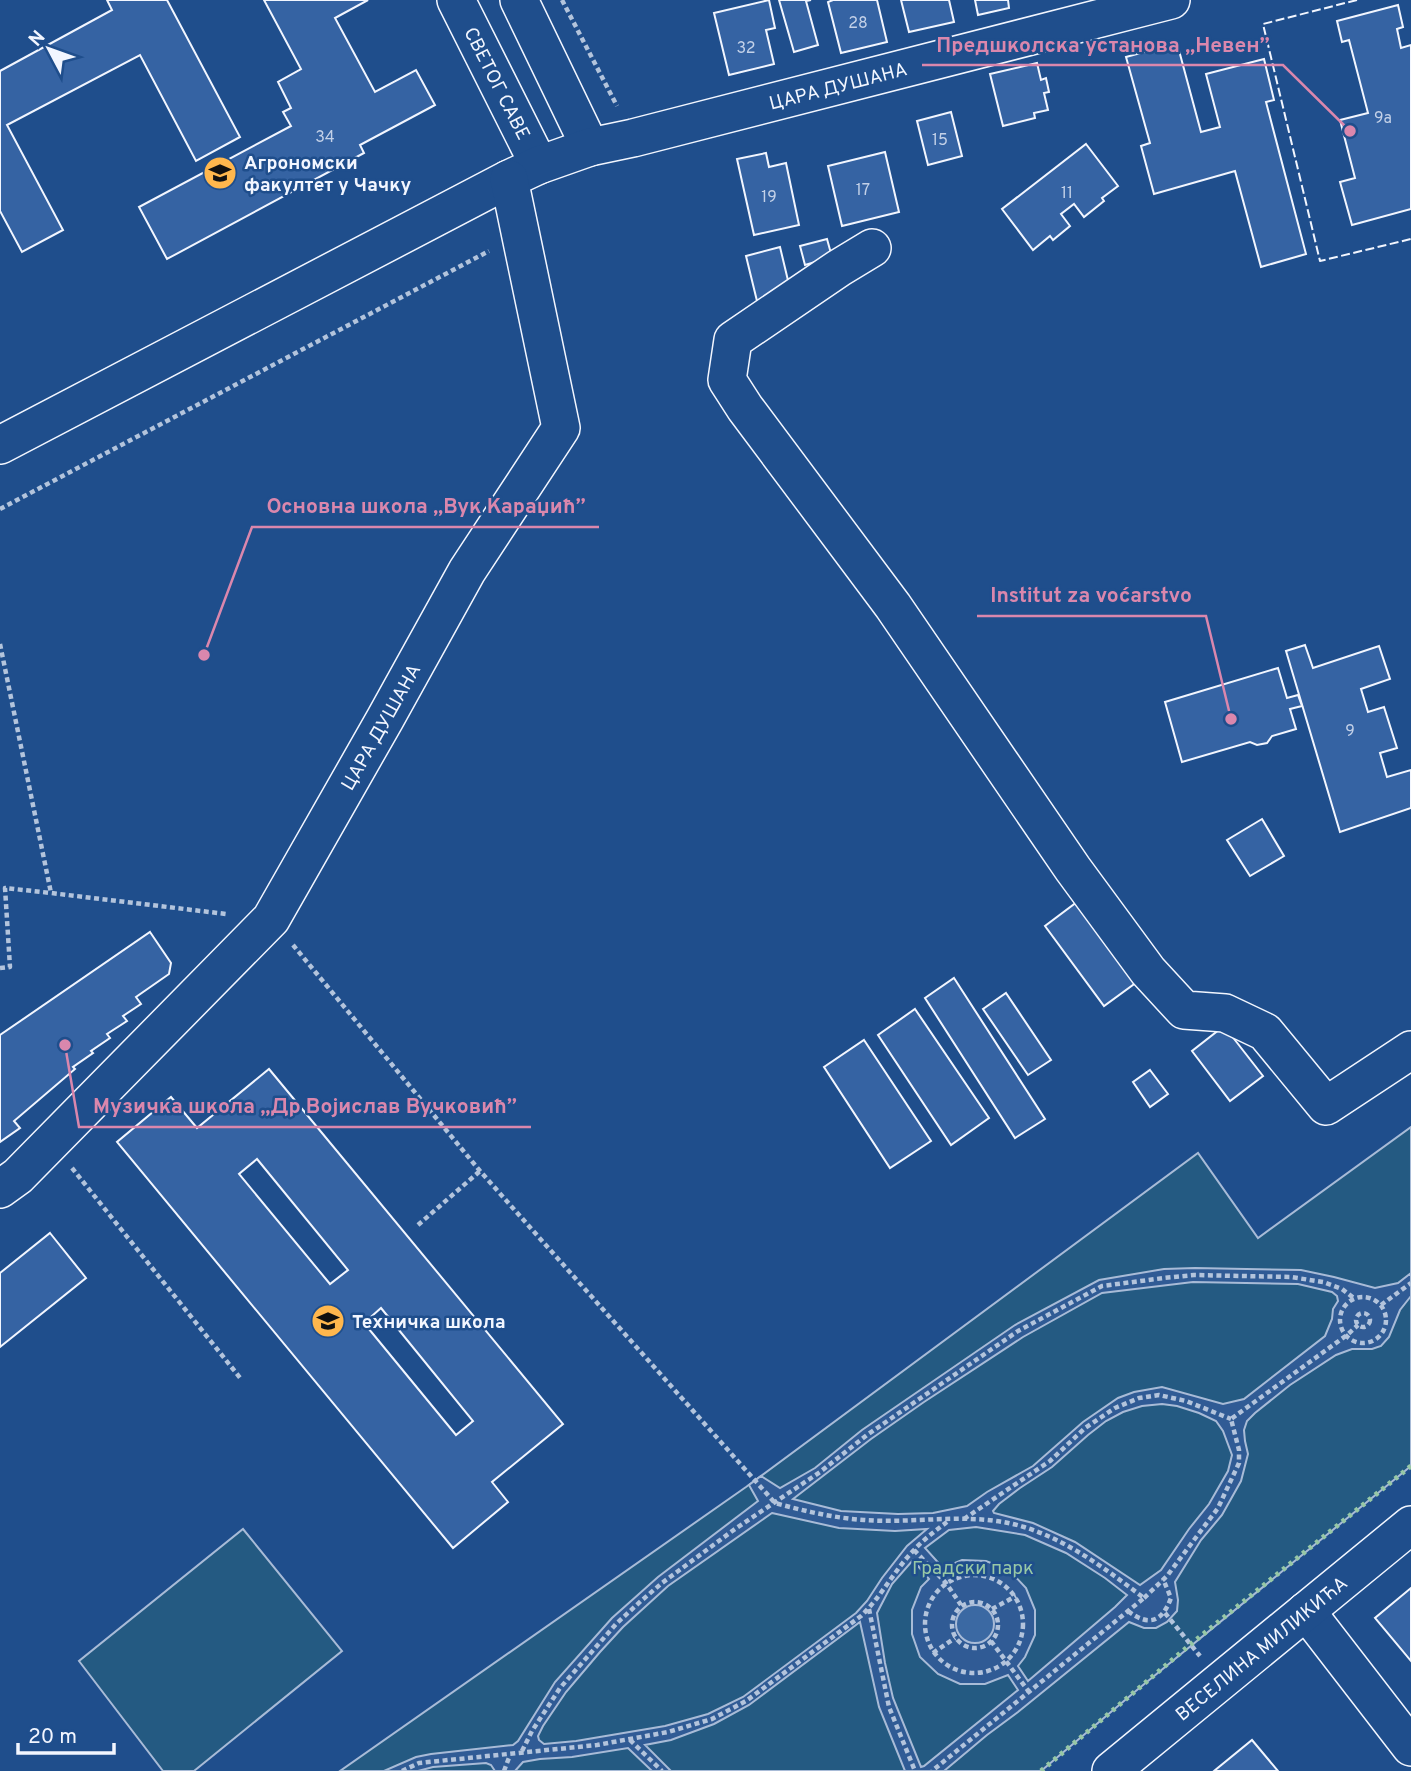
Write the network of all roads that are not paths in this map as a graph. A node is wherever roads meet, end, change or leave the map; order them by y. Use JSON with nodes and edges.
{"nodes":[{"id":1,"x":456,"y":0,"type":"edge"},
{"id":2,"x":519,"y":0,"type":"edge"},
{"id":3,"x":1171,"y":0,"type":"edge"},
{"id":4,"x":590,"y":147,"type":"junction"},
{"id":5,"x":524,"y":172,"type":"junction"},
{"id":6,"x":872,"y":248,"type":"dead end"},
{"id":7,"x":0,"y":445,"type":"edge"},
{"id":8,"x":1411,"y":1050,"type":"edge"},
{"id":9,"x":0,"y":1189,"type":"edge"},
{"id":10,"x":1411,"y":1525,"type":"edge"},
{"id":11,"x":1306,"y":1611,"type":"junction"},
{"id":12,"x":1411,"y":1747,"type":"edge"},
{"id":13,"x":1111,"y":1771,"type":"edge"}],
"edges":[{"from":1,"to":5,"type":"street","name":"СВЕТОГ САВЕ"},
{"from":2,"to":4,"type":"street"},
{"from":3,"to":4,"type":"street","name":"ЦАРА ДУШАНА"},
{"from":4,"to":5,"type":"street","name":"ЦАРА ДУШАНА"},
{"from":5,"to":7,"type":"street","name":"ЦАРА ДУШАНА"},
{"from":5,"to":9,"type":"street","name":"ЦАРА ДУШАНА"},
{"from":6,"to":8,"type":"street"},
{"from":10,"to":11,"type":"street","name":"ВЕСЕЛИНА МИЛИКИЋА"},
{"from":11,"to":12,"type":"street"},
{"from":11,"to":13,"type":"street","name":"ВЕСЕЛИНА МИЛИКИЋА"}]}
